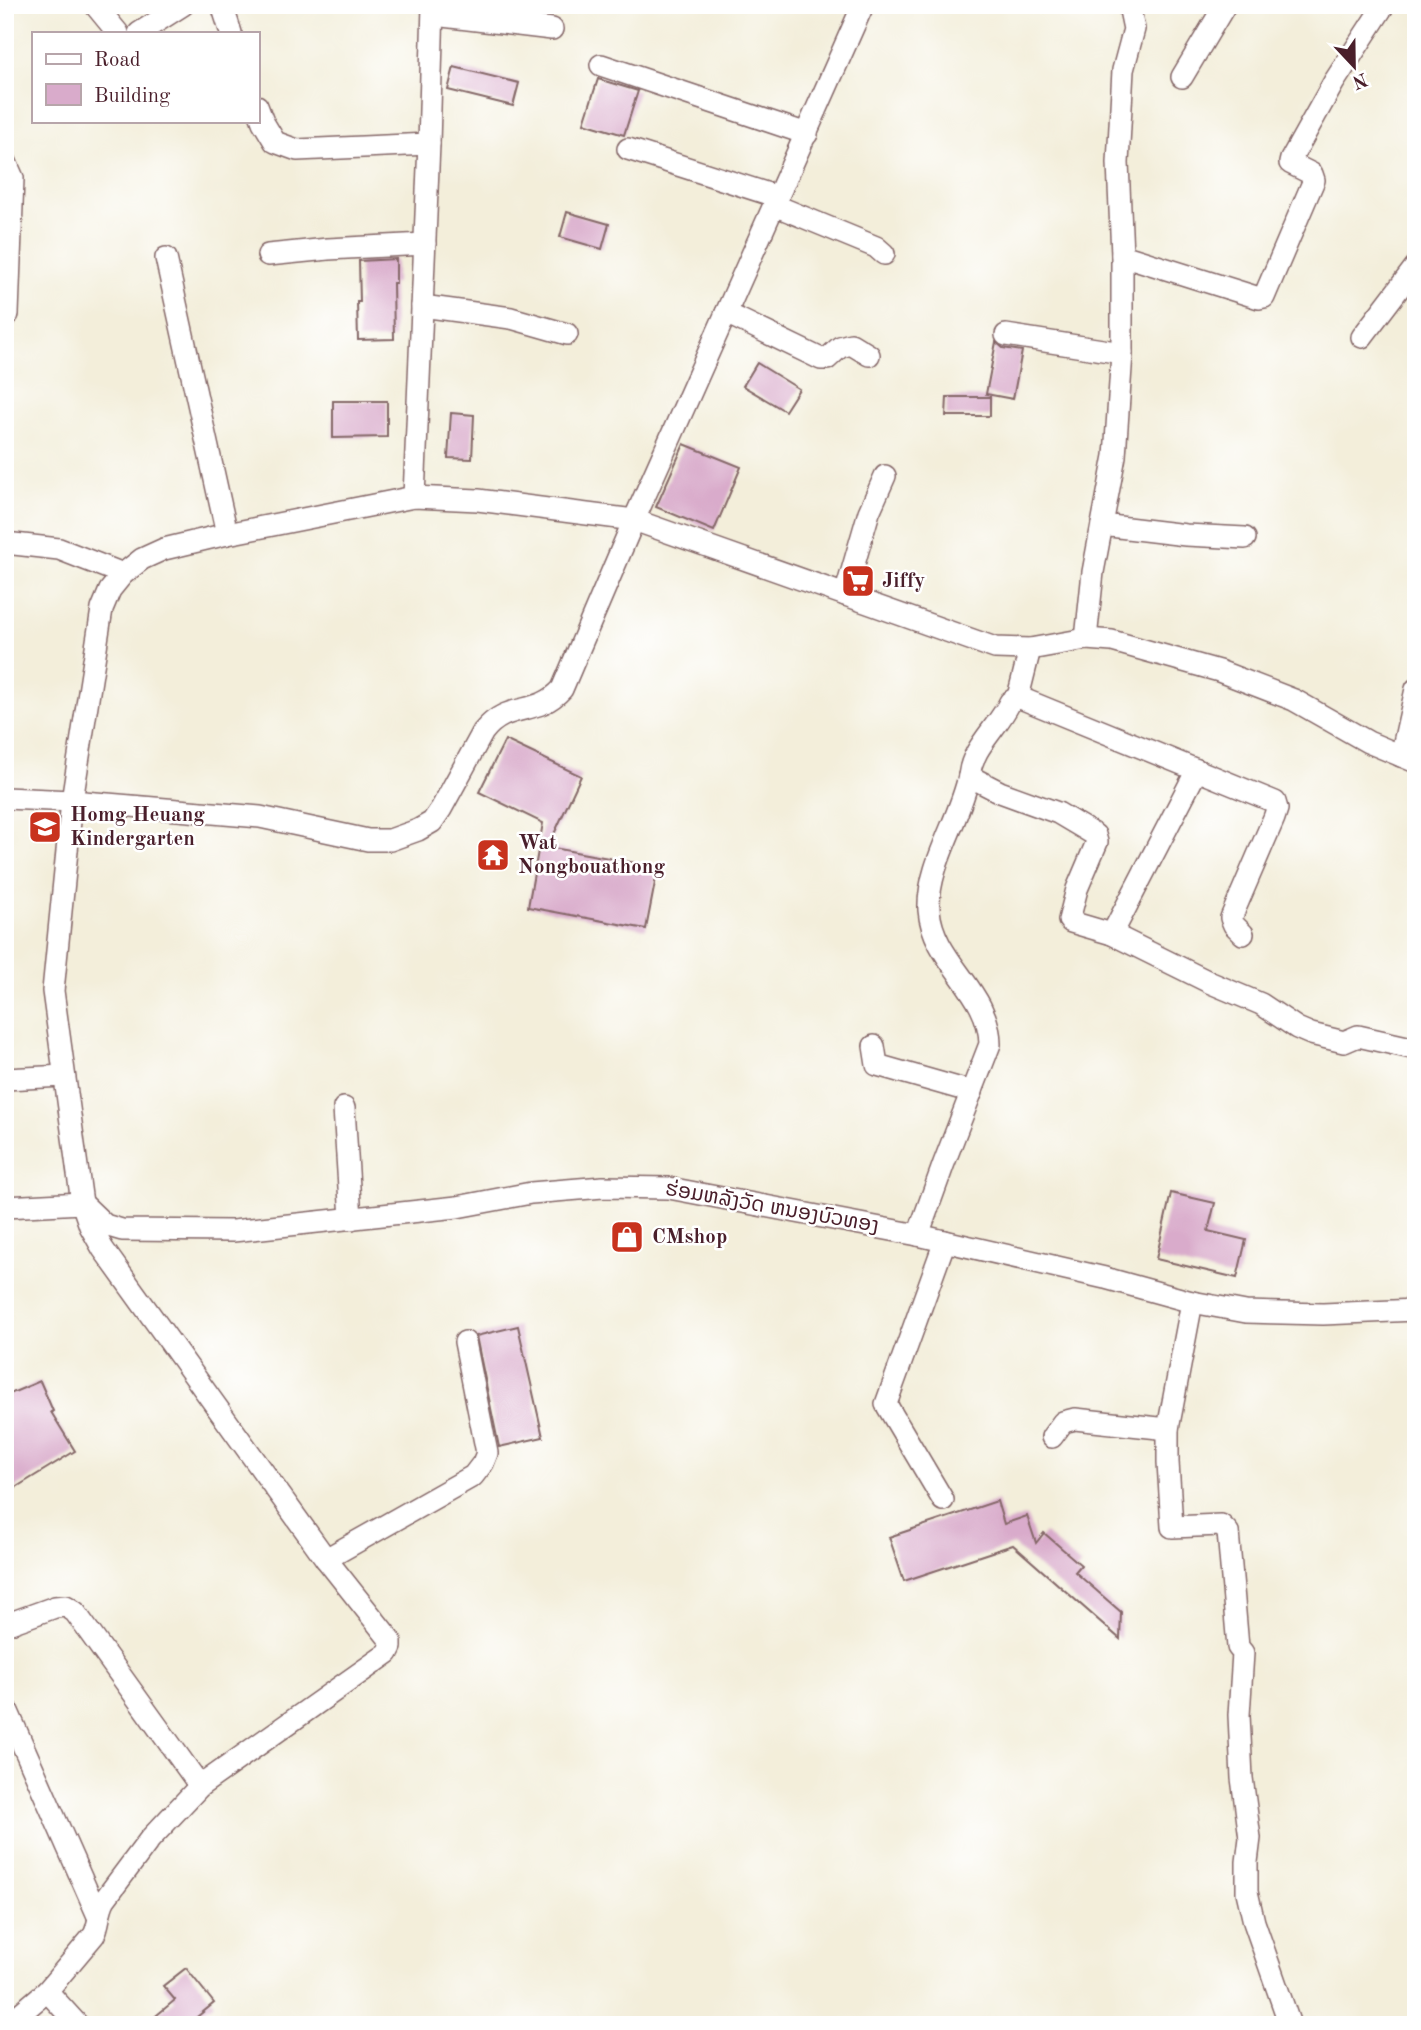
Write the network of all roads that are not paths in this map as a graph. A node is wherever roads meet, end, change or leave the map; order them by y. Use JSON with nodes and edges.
{"nodes":[{"id":1,"x":95,"y":5,"type":"edge"},
{"id":2,"x":183,"y":5,"type":"edge"},
{"id":3,"x":222,"y":5,"type":"edge"},
{"id":4,"x":863,"y":5,"type":"edge"},
{"id":5,"x":1129,"y":5,"type":"edge"},
{"id":6,"x":1225,"y":5,"type":"edge"},
{"id":7,"x":1384,"y":5,"type":"edge"},
{"id":8,"x":433,"y":10,"type":"edge"},
{"id":9,"x":552,"y":29,"type":"dead end"},
{"id":10,"x":117,"y":32,"type":"edge"},
{"id":11,"x":141,"y":32,"type":"edge"},
{"id":12,"x":232,"y":32,"type":"edge"},
{"id":13,"x":601,"y":65,"type":"dead end"},
{"id":14,"x":1182,"y":77,"type":"dead end"},
{"id":15,"x":259,"y":111,"type":"edge"},
{"id":16,"x":807,"y":134,"type":"junction"},
{"id":17,"x":429,"y":144,"type":"junction"},
{"id":18,"x":628,"y":149,"type":"dead end"},
{"id":19,"x":5,"y":160,"type":"edge"},
{"id":20,"x":776,"y":201,"type":"junction"},
{"id":21,"x":425,"y":244,"type":"junction"},
{"id":22,"x":884,"y":254,"type":"dead end"},
{"id":23,"x":268,"y":255,"type":"dead end"},
{"id":24,"x":1122,"y":255,"type":"junction"},
{"id":25,"x":166,"y":258,"type":"dead end"},
{"id":26,"x":1416,"y":266,"type":"edge"},
{"id":27,"x":422,"y":306,"type":"junction"},
{"id":28,"x":726,"y":313,"type":"junction"},
{"id":29,"x":8,"y":314,"type":"dead end"},
{"id":30,"x":566,"y":334,"type":"dead end"},
{"id":31,"x":1006,"y":335,"type":"dead end"},
{"id":32,"x":1362,"y":337,"type":"dead end"},
{"id":33,"x":1122,"y":353,"type":"junction"},
{"id":34,"x":869,"y":355,"type":"dead end"},
{"id":35,"x":886,"y":476,"type":"dead end"},
{"id":36,"x":414,"y":497,"type":"junction"},
{"id":37,"x":634,"y":520,"type":"junction"},
{"id":38,"x":1102,"y":525,"type":"junction"},
{"id":39,"x":228,"y":534,"type":"junction"},
{"id":40,"x":1245,"y":538,"type":"dead end"},
{"id":41,"x":5,"y":543,"type":"edge"},
{"id":42,"x":122,"y":574,"type":"junction"},
{"id":43,"x":845,"y":595,"type":"junction"},
{"id":44,"x":1086,"y":639,"type":"junction"},
{"id":45,"x":1030,"y":649,"type":"junction"},
{"id":46,"x":1416,"y":689,"type":"edge"},
{"id":47,"x":1018,"y":697,"type":"junction"},
{"id":48,"x":1408,"y":759,"type":"edge"},
{"id":49,"x":1197,"y":770,"type":"junction"},
{"id":50,"x":969,"y":776,"type":"junction"},
{"id":51,"x":5,"y":798,"type":"edge"},
{"id":52,"x":72,"y":801,"type":"junction"},
{"id":53,"x":1112,"y":934,"type":"junction"},
{"id":54,"x":1243,"y":934,"type":"dead end"},
{"id":55,"x":1415,"y":1042,"type":"edge"},
{"id":56,"x":874,"y":1046,"type":"dead end"},
{"id":57,"x":64,"y":1076,"type":"junction"},
{"id":58,"x":5,"y":1079,"type":"edge"},
{"id":59,"x":972,"y":1092,"type":"junction"},
{"id":60,"x":344,"y":1108,"type":"dead end"},
{"id":61,"x":82,"y":1203,"type":"junction"},
{"id":62,"x":5,"y":1207,"type":"edge"},
{"id":63,"x":351,"y":1219,"type":"junction"},
{"id":64,"x":918,"y":1234,"type":"junction"},
{"id":65,"x":945,"y":1241,"type":"junction"},
{"id":66,"x":1192,"y":1301,"type":"junction"},
{"id":67,"x":1416,"y":1310,"type":"edge"},
{"id":68,"x":465,"y":1342,"type":"dead end"},
{"id":69,"x":1168,"y":1429,"type":"junction"},
{"id":70,"x":1052,"y":1437,"type":"dead end"},
{"id":71,"x":943,"y":1500,"type":"dead end"},
{"id":72,"x":326,"y":1559,"type":"junction"},
{"id":73,"x":5,"y":1625,"type":"edge"},
{"id":74,"x":5,"y":1705,"type":"edge"},
{"id":75,"x":200,"y":1786,"type":"junction"},
{"id":76,"x":99,"y":1916,"type":"junction"},
{"id":77,"x":47,"y":1991,"type":"junction"},
{"id":78,"x":7,"y":2025,"type":"edge"},
{"id":79,"x":78,"y":2025,"type":"edge"},
{"id":80,"x":1290,"y":2025,"type":"edge"}],
"edges":[{"from":1,"to":10,"type":"street"},
{"from":2,"to":11,"type":"street"},
{"from":3,"to":12,"type":"street"},
{"from":4,"to":16,"type":"street"},
{"from":5,"to":24,"type":"street"},
{"from":6,"to":14,"type":"street"},
{"from":7,"to":24,"type":"street"},
{"from":8,"to":9,"type":"street"},
{"from":8,"to":17,"type":"street"},
{"from":13,"to":16,"type":"street"},
{"from":15,"to":17,"type":"street"},
{"from":16,"to":20,"type":"street"},
{"from":17,"to":21,"type":"street"},
{"from":18,"to":20,"type":"street"},
{"from":19,"to":29,"type":"street"},
{"from":20,"to":22,"type":"street"},
{"from":20,"to":28,"type":"street"},
{"from":21,"to":23,"type":"street"},
{"from":21,"to":27,"type":"street"},
{"from":24,"to":33,"type":"street"},
{"from":25,"to":39,"type":"street"},
{"from":26,"to":32,"type":"street"},
{"from":27,"to":30,"type":"street"},
{"from":27,"to":36,"type":"street"},
{"from":28,"to":34,"type":"street"},
{"from":28,"to":37,"type":"street"},
{"from":31,"to":33,"type":"street"},
{"from":33,"to":38,"type":"street"},
{"from":35,"to":43,"type":"street"},
{"from":36,"to":37,"type":"street"},
{"from":36,"to":39,"type":"street"},
{"from":37,"to":43,"type":"street"},
{"from":37,"to":52,"type":"street"},
{"from":38,"to":40,"type":"street"},
{"from":38,"to":44,"type":"street"},
{"from":39,"to":42,"type":"street"},
{"from":41,"to":42,"type":"street"},
{"from":42,"to":52,"type":"street"},
{"from":43,"to":45,"type":"street"},
{"from":44,"to":45,"type":"street"},
{"from":44,"to":48,"type":"street"},
{"from":45,"to":47,"type":"street"},
{"from":46,"to":48,"type":"street"},
{"from":47,"to":49,"type":"street"},
{"from":47,"to":50,"type":"street"},
{"from":49,"to":53,"type":"street"},
{"from":49,"to":54,"type":"street"},
{"from":50,"to":53,"type":"street"},
{"from":50,"to":59,"type":"street"},
{"from":51,"to":52,"type":"street"},
{"from":52,"to":57,"type":"street"},
{"from":53,"to":55,"type":"street"},
{"from":56,"to":59,"type":"street"},
{"from":57,"to":58,"type":"street"},
{"from":57,"to":61,"type":"street"},
{"from":59,"to":64,"type":"street"},
{"from":60,"to":63,"type":"street"},
{"from":61,"to":62,"type":"street"},
{"from":61,"to":63,"type":"street","name":"ຮ່ອມຫລັງວັດ ຫນອງບົວທອງ"},
{"from":61,"to":72,"type":"street"},
{"from":63,"to":64,"type":"street","name":"ຮ່ອມຫລັງວັດ ຫນອງບົວທອງ"},
{"from":64,"to":65,"type":"street","name":"ຮ່ອມຫລັງວັດ ຫນອງບົວທອງ"},
{"from":65,"to":66,"type":"street","name":"ຮ່ອມຫລັງວັດ ຫນອງບົວທອງ"},
{"from":65,"to":71,"type":"street"},
{"from":66,"to":67,"type":"street","name":"ຮ່ອມຫລັງວັດ ຫນອງບົວທອງ"},
{"from":66,"to":69,"type":"street"},
{"from":68,"to":72,"type":"street"},
{"from":69,"to":70,"type":"street"},
{"from":69,"to":80,"type":"street"},
{"from":72,"to":75,"type":"street"},
{"from":73,"to":75,"type":"street"},
{"from":74,"to":76,"type":"street"},
{"from":75,"to":76,"type":"street"},
{"from":76,"to":77,"type":"street"},
{"from":77,"to":78,"type":"street"},
{"from":77,"to":79,"type":"street"}]}
